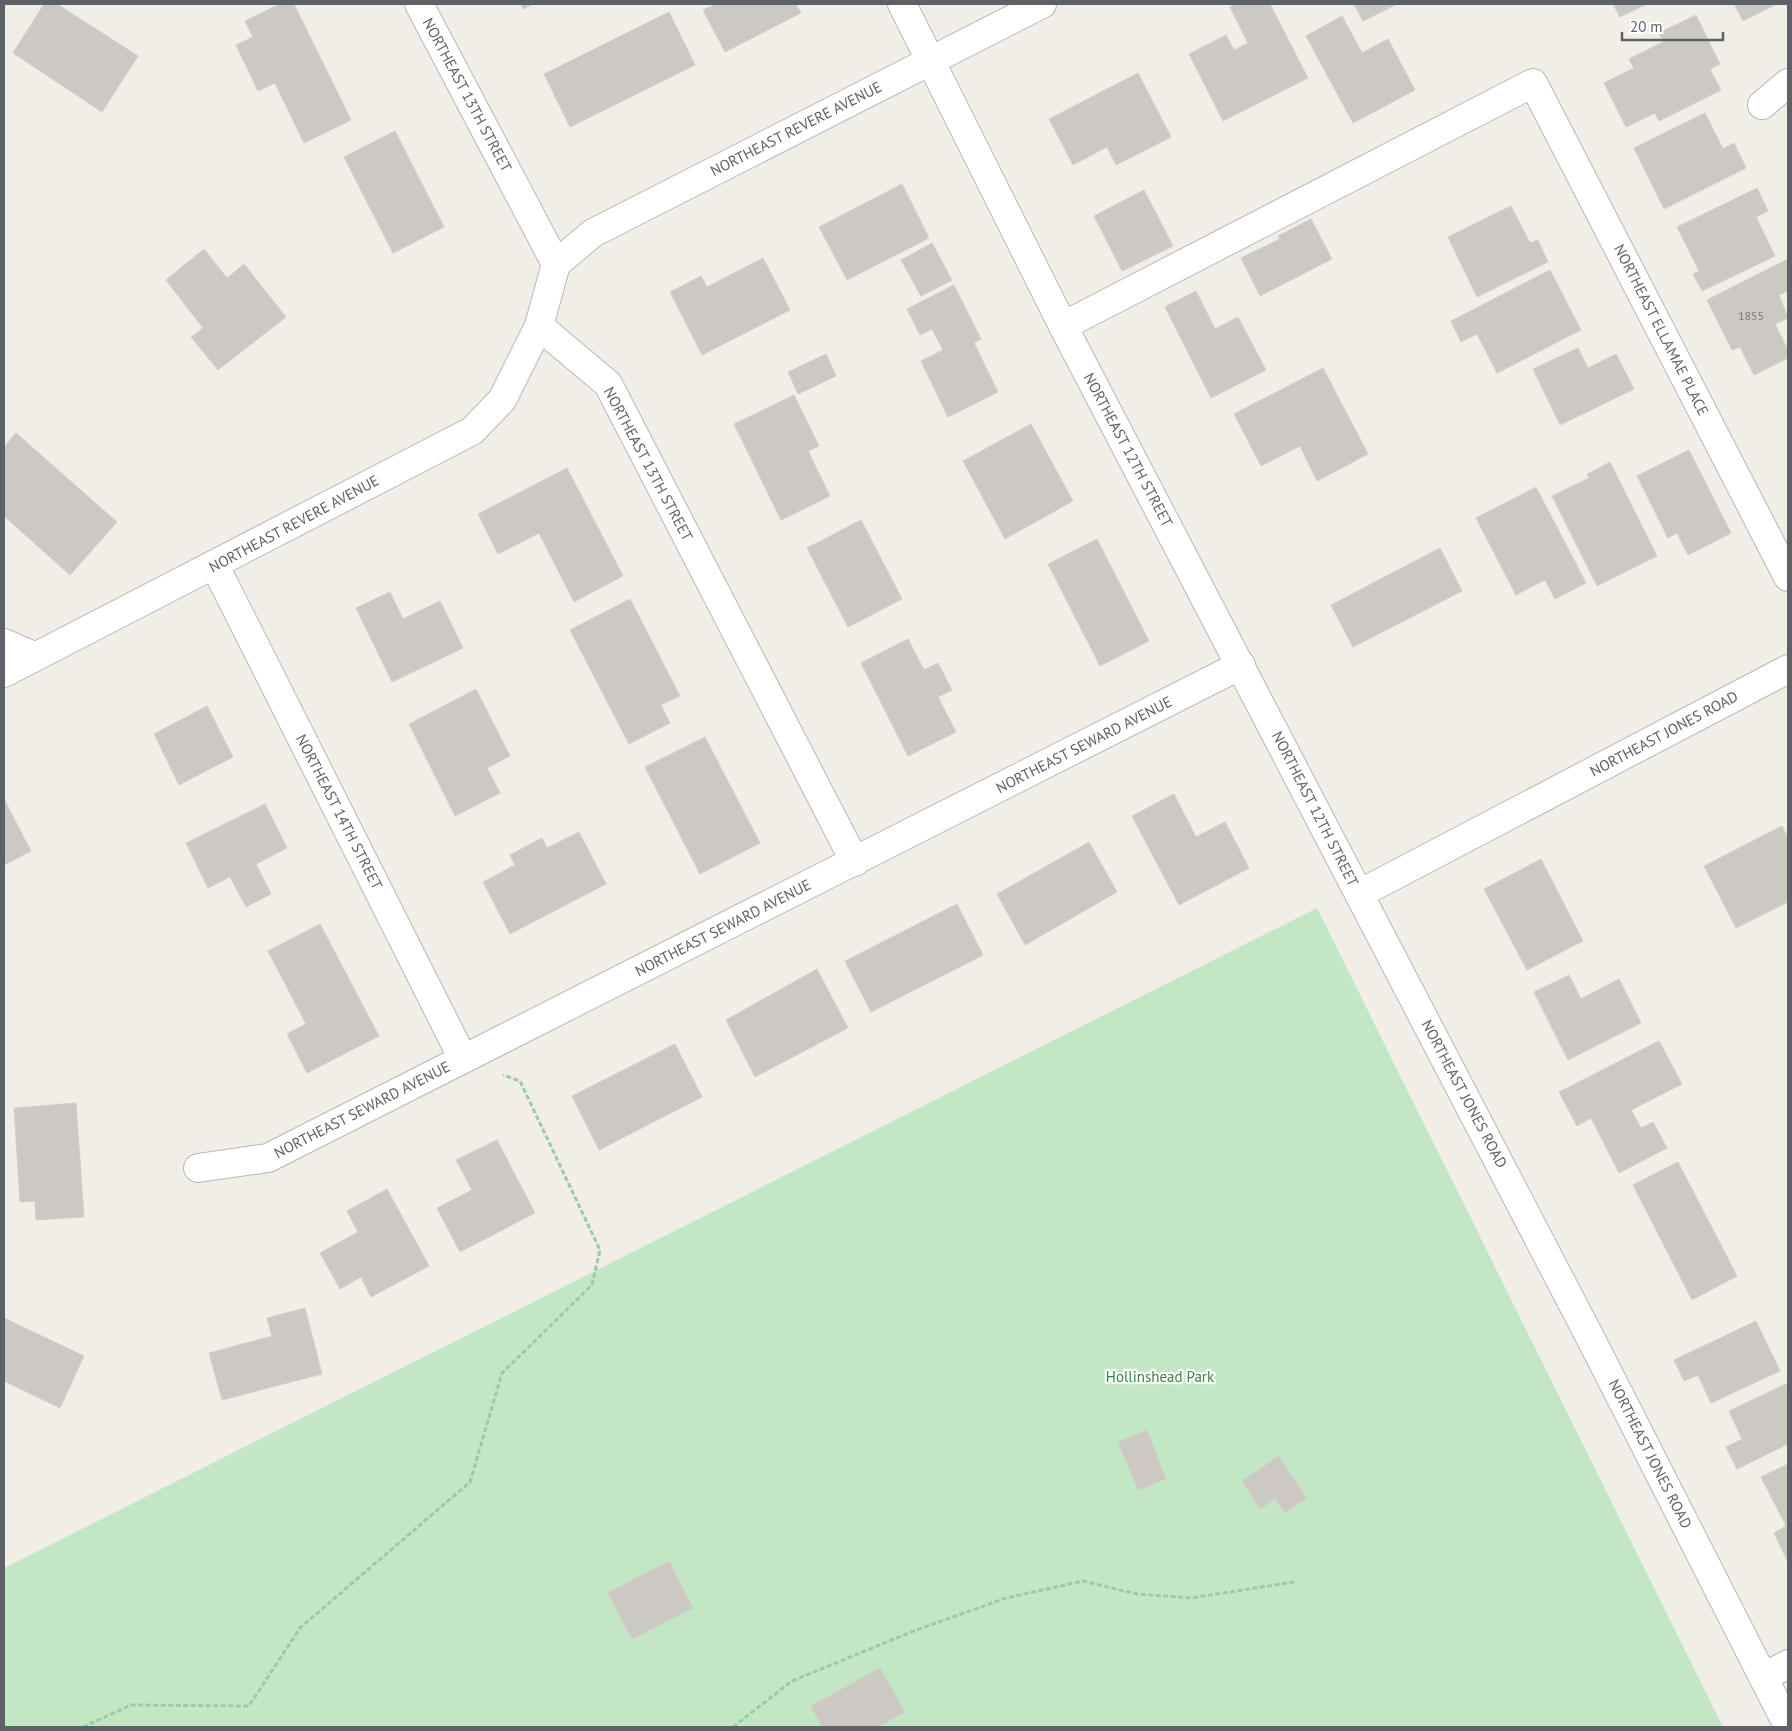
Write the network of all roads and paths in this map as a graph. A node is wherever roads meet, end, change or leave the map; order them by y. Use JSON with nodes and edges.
{"nodes":[{"id":1,"x":419,"y":4,"type":"edge"},
{"id":2,"x":902,"y":4,"type":"edge"},
{"id":3,"x":1042,"y":4,"type":"edge"},
{"id":4,"x":931,"y":60,"type":"junction"},
{"id":5,"x":1788,"y":82,"type":"edge"},
{"id":6,"x":1762,"y":105,"type":"dead end"},
{"id":7,"x":556,"y":264,"type":"junction"},
{"id":8,"x":539,"y":326,"type":"junction"},
{"id":9,"x":1063,"y":326,"type":"junction"},
{"id":10,"x":215,"y":566,"type":"junction"},
{"id":11,"x":1788,"y":577,"type":"edge"},
{"id":12,"x":4,"y":643,"type":"edge"},
{"id":13,"x":34,"y":656,"type":"junction"},
{"id":14,"x":1241,"y":666,"type":"junction"},
{"id":15,"x":1788,"y":669,"type":"edge"},
{"id":16,"x":4,"y":673,"type":"edge"},
{"id":17,"x":855,"y":862,"type":"junction"},
{"id":18,"x":1359,"y":894,"type":"junction"},
{"id":19,"x":463,"y":1059,"type":"junction"},
{"id":20,"x":198,"y":1168,"type":"dead end"},
{"id":21,"x":1294,"y":1582,"type":"dead end"},
{"id":22,"x":1788,"y":1664,"type":"edge"},
{"id":23,"x":1764,"y":1677,"type":"junction"},
{"id":24,"x":1788,"y":1726,"type":"edge"},
{"id":25,"x":83,"y":1727,"type":"edge"},
{"id":26,"x":733,"y":1727,"type":"edge"}],
"edges":[{"from":1,"to":7,"type":"street","name":"NORTHEAST 13TH STREET"},
{"from":2,"to":4,"type":"street","name":"NORTHEAST 12TH STREET"},
{"from":3,"to":4,"type":"street","name":"NORTHEAST REVERE AVENUE"},
{"from":4,"to":7,"type":"street","name":"NORTHEAST REVERE AVENUE"},
{"from":4,"to":9,"type":"street","name":"NORTHEAST 12TH STREET"},
{"from":5,"to":6,"type":"street"},
{"from":7,"to":8,"type":"street"},
{"from":8,"to":10,"type":"street","name":"NORTHEAST REVERE AVENUE"},
{"from":8,"to":17,"type":"street","name":"NORTHEAST 13TH STREET"},
{"from":9,"to":11,"type":"street","name":"NORTHEAST ELLAMAE PLACE"},
{"from":9,"to":14,"type":"street","name":"NORTHEAST 12TH STREET"},
{"from":10,"to":13,"type":"street","name":"NORTHEAST REVERE AVENUE"},
{"from":10,"to":19,"type":"street","name":"NORTHEAST 14TH STREET"},
{"from":12,"to":13,"type":"street"},
{"from":13,"to":16,"type":"street","name":"NORTHEAST REVERE AVENUE"},
{"from":14,"to":17,"type":"street","name":"NORTHEAST SEWARD AVENUE"},
{"from":14,"to":18,"type":"street","name":"NORTHEAST 12TH STREET"},
{"from":15,"to":18,"type":"street","name":"NORTHEAST JONES ROAD"},
{"from":17,"to":19,"type":"street","name":"NORTHEAST SEWARD AVENUE"},
{"from":18,"to":23,"type":"street","name":"NORTHEAST JONES ROAD"},
{"from":19,"to":20,"type":"street","name":"NORTHEAST SEWARD AVENUE"},
{"from":19,"to":25,"type":"path"},
{"from":21,"to":26,"type":"path"},
{"from":22,"to":23,"type":"street"},
{"from":23,"to":24,"type":"street","name":"NORTHEAST JONES ROAD"}]}
